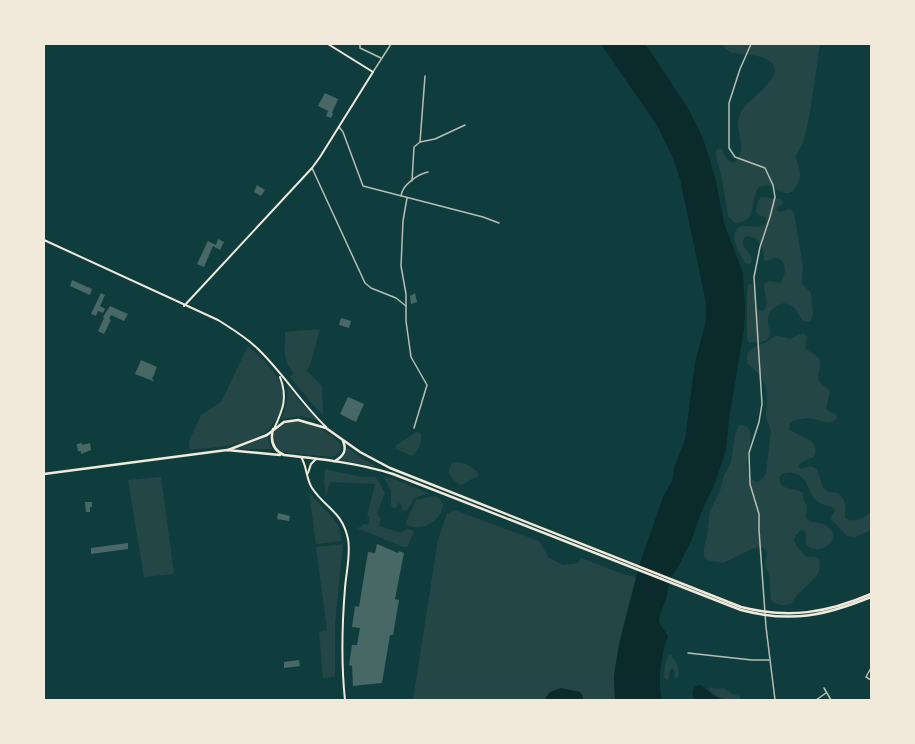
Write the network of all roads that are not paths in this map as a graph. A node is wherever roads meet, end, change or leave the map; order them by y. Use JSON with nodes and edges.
{"nodes":[{"id":1,"x":328,"y":44,"type":"edge"},
{"id":2,"x":360,"y":44,"type":"edge"},
{"id":3,"x":391,"y":44,"type":"edge"},
{"id":4,"x":751,"y":44,"type":"edge"},
{"id":5,"x":382,"y":58,"type":"junction"},
{"id":6,"x":373,"y":72,"type":"junction"},
{"id":7,"x":425,"y":76,"type":"dead end"},
{"id":8,"x":465,"y":125,"type":"dead end"},
{"id":9,"x":339,"y":127,"type":"junction"},
{"id":10,"x":420,"y":142,"type":"junction"},
{"id":11,"x":312,"y":168,"type":"junction"},
{"id":12,"x":428,"y":172,"type":"dead end"},
{"id":13,"x":412,"y":181,"type":"junction"},
{"id":14,"x":401,"y":196,"type":"junction"},
{"id":15,"x":407,"y":198,"type":"junction"},
{"id":16,"x":500,"y":223,"type":"dead end"},
{"id":17,"x":44,"y":240,"type":"edge"},
{"id":18,"x":184,"y":306,"type":"junction"},
{"id":19,"x":406,"y":306,"type":"junction"},
{"id":20,"x":279,"y":374,"type":"junction"},
{"id":21,"x":326,"y":428,"type":"junction"},
{"id":22,"x":414,"y":428,"type":"dead end"},
{"id":23,"x":274,"y":429,"type":"junction"},
{"id":24,"x":343,"y":440,"type":"junction"},
{"id":25,"x":228,"y":450,"type":"junction"},
{"id":26,"x":284,"y":455,"type":"junction"},
{"id":27,"x":301,"y":457,"type":"junction"},
{"id":28,"x":317,"y":458,"type":"junction"},
{"id":29,"x":335,"y":461,"type":"junction"},
{"id":30,"x":44,"y":474,"type":"edge"},
{"id":31,"x":308,"y":474,"type":"junction"},
{"id":32,"x":581,"y":546,"type":"junction"},
{"id":33,"x":871,"y":596,"type":"edge"},
{"id":34,"x":688,"y":653,"type":"dead end"},
{"id":35,"x":769,"y":660,"type":"junction"},
{"id":36,"x":871,"y":668,"type":"edge"},
{"id":37,"x":871,"y":680,"type":"edge"},
{"id":38,"x":824,"y":688,"type":"dead end"},
{"id":39,"x":826,"y":693,"type":"junction"},
{"id":40,"x":345,"y":700,"type":"edge"},
{"id":41,"x":776,"y":700,"type":"edge"},
{"id":42,"x":816,"y":700,"type":"edge"},
{"id":43,"x":831,"y":700,"type":"edge"}],
"edges":[{"from":1,"to":6,"type":"main road"},
{"from":2,"to":5,"type":"street"},
{"from":3,"to":5,"type":"street"},
{"from":4,"to":35,"type":"street"},
{"from":5,"to":6,"type":"street"},
{"from":6,"to":9,"type":"main road"},
{"from":7,"to":10,"type":"street"},
{"from":8,"to":10,"type":"street"},
{"from":9,"to":11,"type":"main road"},
{"from":9,"to":14,"type":"street"},
{"from":10,"to":13,"type":"street"},
{"from":11,"to":18,"type":"main road"},
{"from":11,"to":19,"type":"street"},
{"from":12,"to":13,"type":"street"},
{"from":13,"to":14,"type":"street"},
{"from":14,"to":15,"type":"street"},
{"from":15,"to":16,"type":"street"},
{"from":15,"to":19,"type":"street"},
{"from":17,"to":18,"type":"main road"},
{"from":18,"to":20,"type":"main road"},
{"from":19,"to":22,"type":"street"},
{"from":20,"to":21,"type":"main road"},
{"from":20,"to":23,"type":"main road"},
{"from":21,"to":23,"type":"main road"},
{"from":21,"to":24,"type":"main road"},
{"from":23,"to":25,"type":"main road"},
{"from":23,"to":26,"type":"main road"},
{"from":24,"to":29,"type":"main road"},
{"from":24,"to":32,"type":"main road"},
{"from":25,"to":26,"type":"main road"},
{"from":25,"to":30,"type":"main road"},
{"from":26,"to":27,"type":"main road"},
{"from":27,"to":28,"type":"main road"},
{"from":27,"to":31,"type":"main road"},
{"from":28,"to":29,"type":"main road"},
{"from":28,"to":31,"type":"main road"},
{"from":29,"to":32,"type":"main road"},
{"from":31,"to":40,"type":"main road"},
{"from":32,"to":33,"type":"main road"},
{"from":34,"to":35,"type":"street"},
{"from":35,"to":41,"type":"street"},
{"from":36,"to":37,"type":"street"},
{"from":38,"to":39,"type":"street"},
{"from":39,"to":42,"type":"street"},
{"from":39,"to":43,"type":"street"}]}
